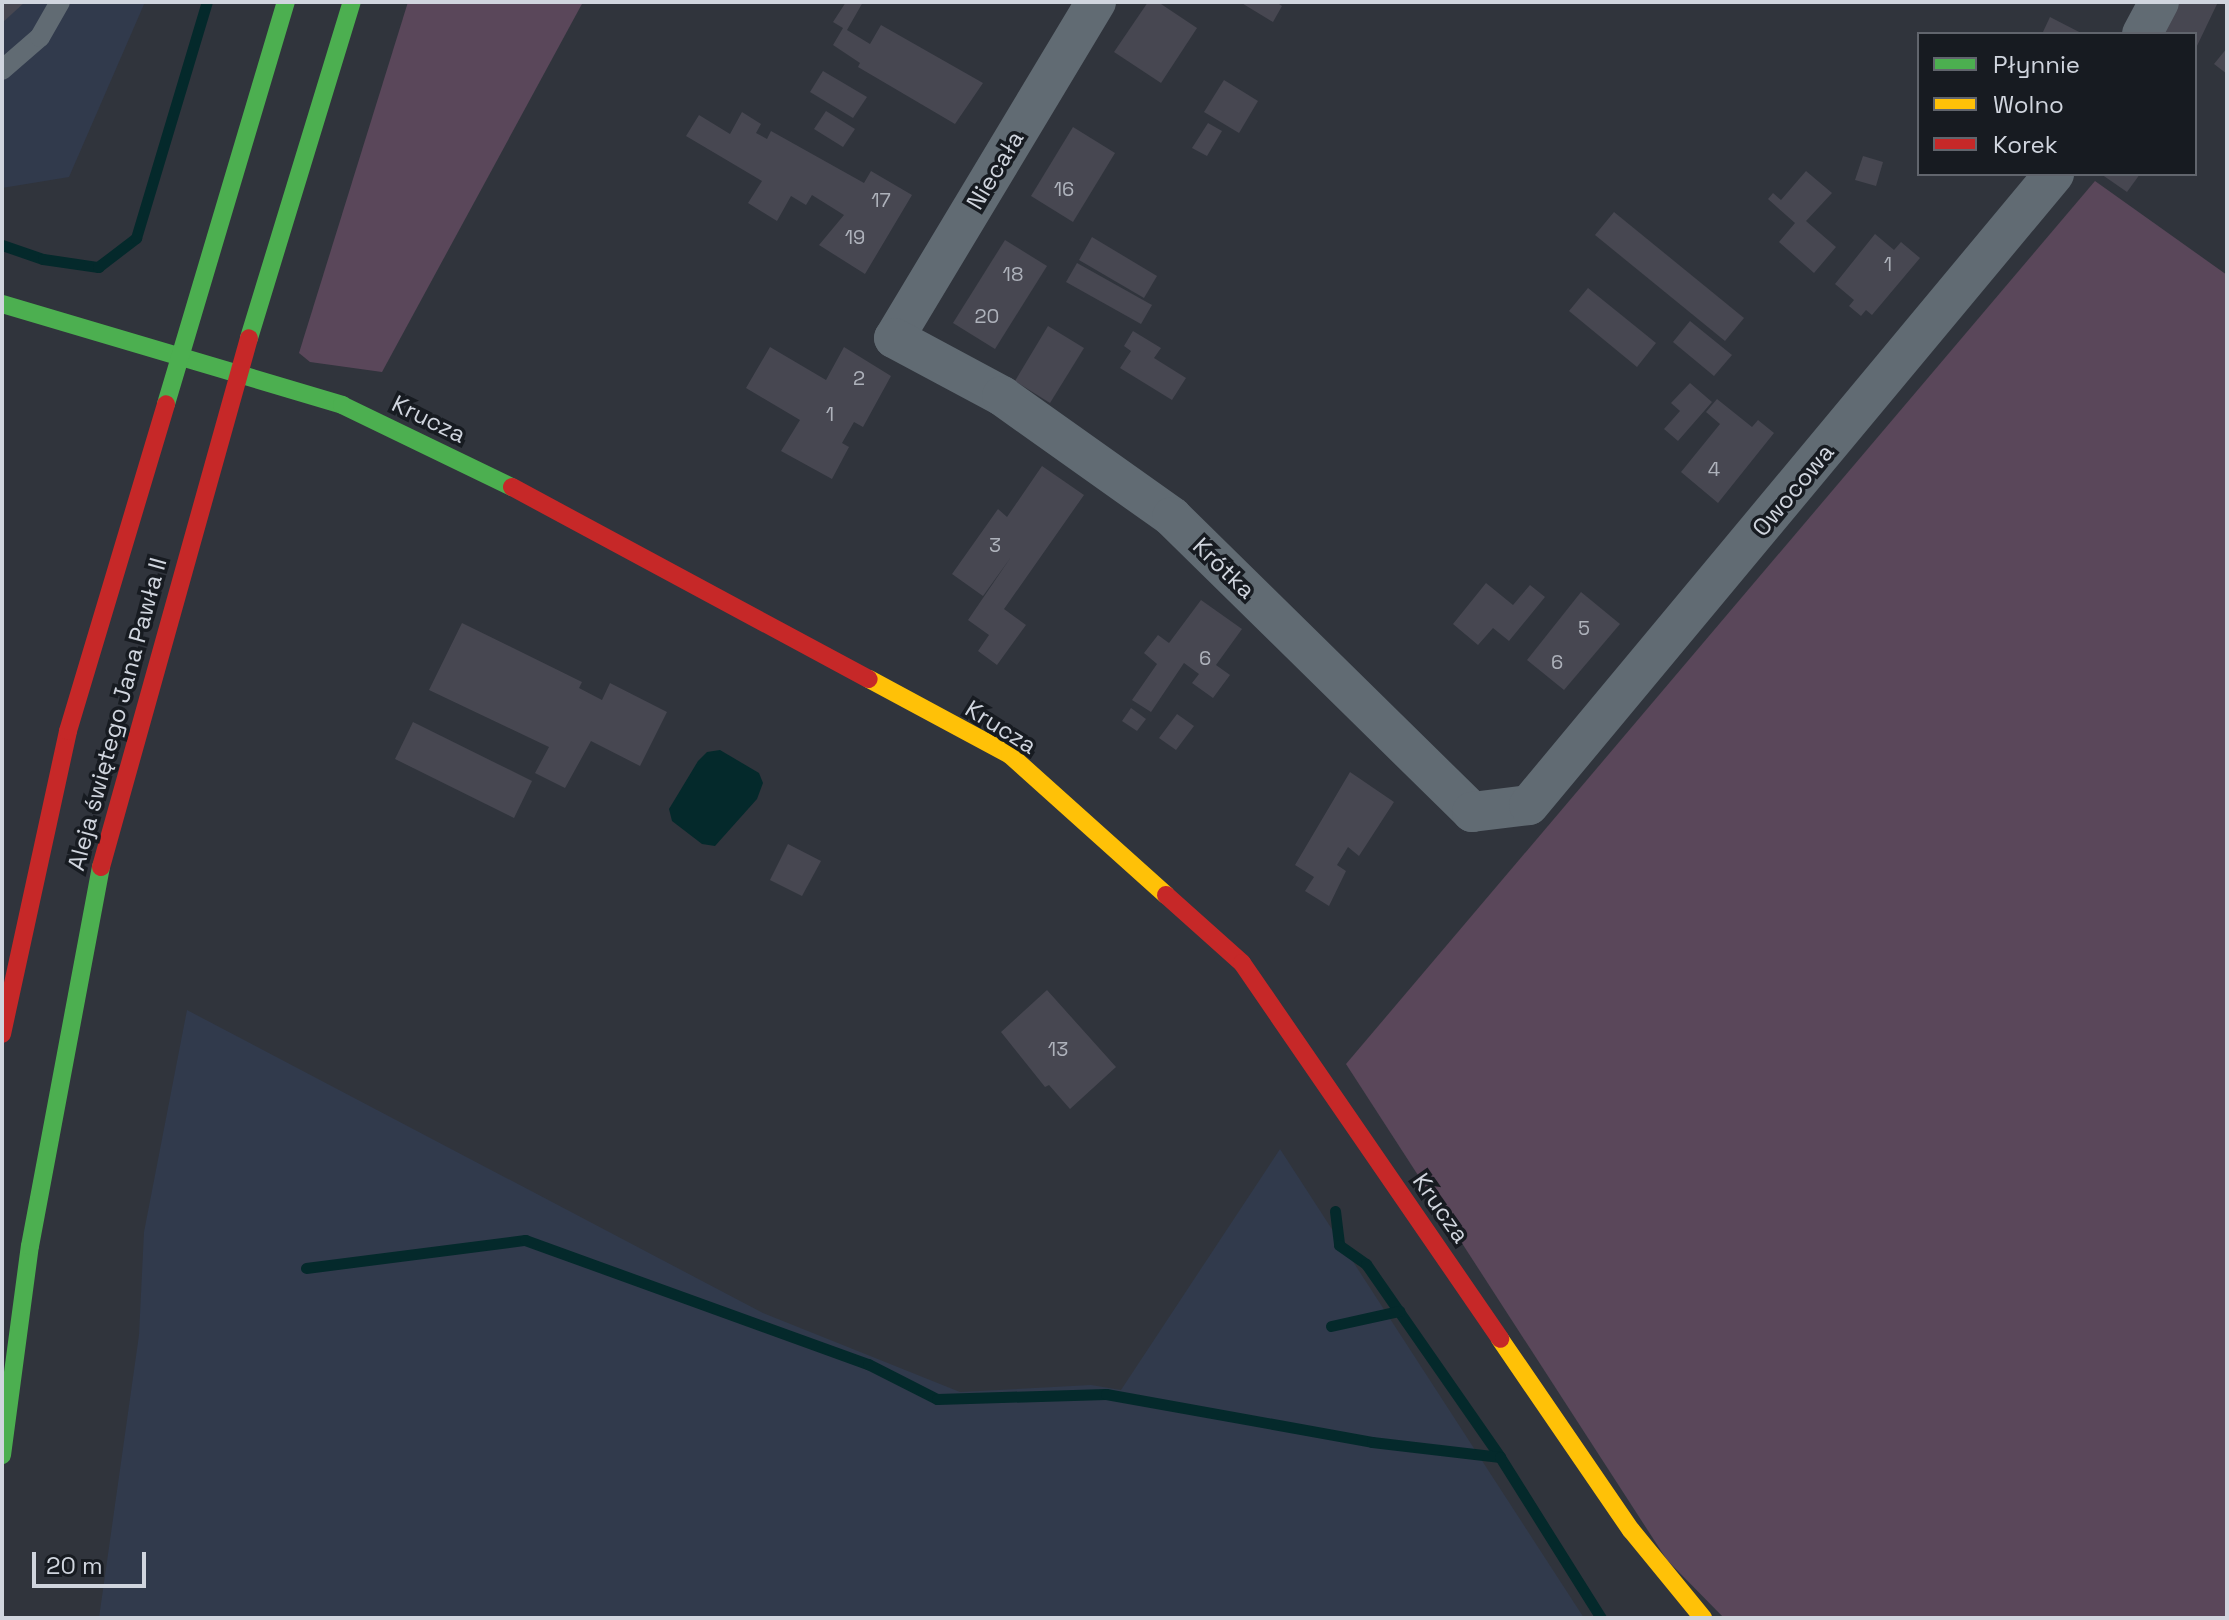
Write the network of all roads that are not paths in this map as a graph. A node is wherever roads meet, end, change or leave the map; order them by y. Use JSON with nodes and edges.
{"nodes":[{"id":1,"x":60,"y":2,"type":"edge"},
{"id":2,"x":286,"y":2,"type":"edge"},
{"id":3,"x":352,"y":2,"type":"edge"},
{"id":4,"x":1096,"y":2,"type":"edge"},
{"id":5,"x":2159,"y":2,"type":"edge"},
{"id":6,"x":2143,"y":32,"type":"edge"},
{"id":7,"x":2,"y":70,"type":"edge"},
{"id":8,"x":2052,"y":176,"type":"edge"},
{"id":9,"x":2,"y":304,"type":"edge"},
{"id":10,"x":894,"y":338,"type":"joint"},
{"id":11,"x":176,"y":358,"type":"junction"},
{"id":12,"x":238,"y":375,"type":"junction"},
{"id":13,"x":1529,"y":805,"type":"joint"},
{"id":14,"x":2,"y":1034,"type":"edge"},
{"id":15,"x":2,"y":1455,"type":"edge"},
{"id":16,"x":1703,"y":1618,"type":"edge"}],
"edges":[{"from":1,"to":7,"type":"lane"},
{"from":2,"to":11,"type":"main road","name":"Aleja świętego Jana Pawła II"},
{"from":3,"to":12,"type":"main road","name":"Aleja świętego Jana Pawła II"},
{"from":4,"to":10,"type":"street","name":"Niecała"},
{"from":5,"to":6,"type":"street"},
{"from":8,"to":13,"type":"street","name":"Owocowa"},
{"from":9,"to":11,"type":"main road","name":"Krucza"},
{"from":10,"to":13,"type":"street","name":"Krótka"},
{"from":11,"to":12,"type":"main road","name":"Krucza"},
{"from":11,"to":14,"type":"main road","name":"Aleja świętego Jana Pawła II"},
{"from":12,"to":15,"type":"main road","name":"Aleja świętego Jana Pawła II"},
{"from":12,"to":16,"type":"main road","name":"Krucza"}]}
